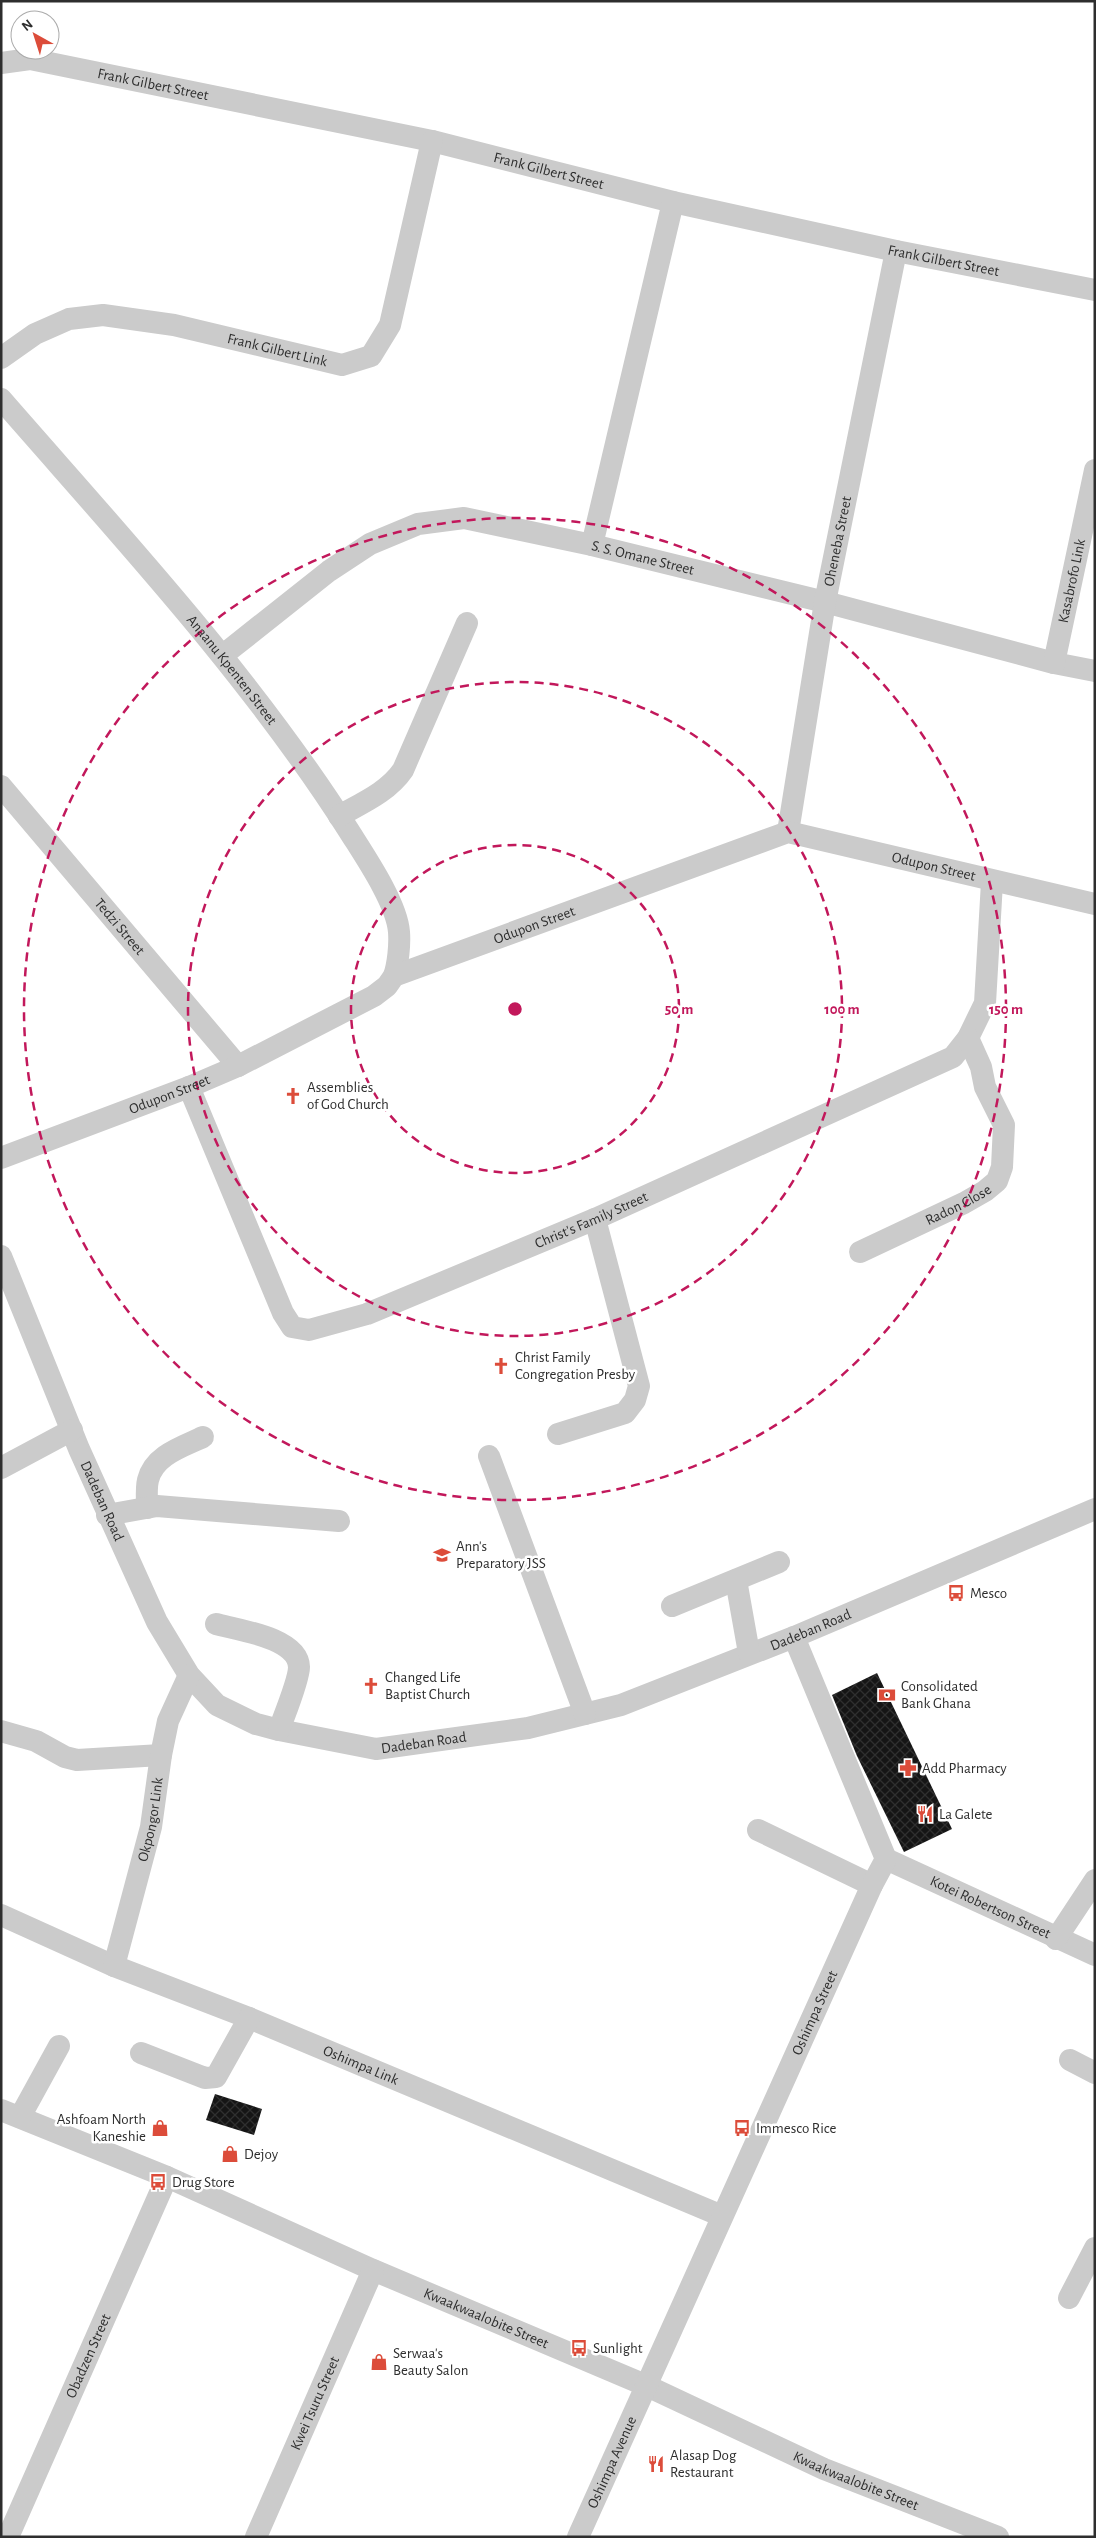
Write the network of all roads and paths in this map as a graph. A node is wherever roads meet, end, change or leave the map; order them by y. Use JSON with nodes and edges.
{"nodes":[{"id":1,"x":1,"y":63,"type":"edge"},
{"id":2,"x":432,"y":140,"type":"junction"},
{"id":3,"x":673,"y":202,"type":"junction"},
{"id":4,"x":896,"y":251,"type":"junction"},
{"id":5,"x":1095,"y":290,"type":"edge"},
{"id":6,"x":1,"y":358,"type":"edge"},
{"id":7,"x":1,"y":399,"type":"edge"},
{"id":8,"x":1095,"y":470,"type":"edge"},
{"id":9,"x":592,"y":545,"type":"junction"},
{"id":10,"x":825,"y":602,"type":"junction"},
{"id":11,"x":467,"y":623,"type":"dead end"},
{"id":12,"x":223,"y":655,"type":"junction"},
{"id":13,"x":1054,"y":663,"type":"junction"},
{"id":14,"x":1095,"y":671,"type":"edge"},
{"id":15,"x":1,"y":786,"type":"edge"},
{"id":16,"x":339,"y":816,"type":"junction"},
{"id":17,"x":788,"y":832,"type":"junction"},
{"id":18,"x":992,"y":882,"type":"junction"},
{"id":19,"x":1095,"y":904,"type":"edge"},
{"id":20,"x":394,"y":976,"type":"junction"},
{"id":21,"x":968,"y":1038,"type":"junction"},
{"id":22,"x":238,"y":1066,"type":"junction"},
{"id":23,"x":189,"y":1087,"type":"junction"},
{"id":24,"x":1,"y":1158,"type":"edge"},
{"id":25,"x":595,"y":1219,"type":"junction"},
{"id":26,"x":860,"y":1252,"type":"dead end"},
{"id":27,"x":1,"y":1256,"type":"edge"},
{"id":28,"x":72,"y":1430,"type":"junction"},
{"id":29,"x":558,"y":1434,"type":"dead end"},
{"id":30,"x":203,"y":1437,"type":"dead end"},
{"id":31,"x":489,"y":1456,"type":"dead end"},
{"id":32,"x":1,"y":1468,"type":"edge"},
{"id":33,"x":147,"y":1508,"type":"junction"},
{"id":34,"x":1095,"y":1509,"type":"edge"},
{"id":35,"x":107,"y":1515,"type":"junction"},
{"id":36,"x":338,"y":1521,"type":"dead end"},
{"id":37,"x":779,"y":1562,"type":"dead end"},
{"id":38,"x":736,"y":1580,"type":"junction"},
{"id":39,"x":672,"y":1606,"type":"dead end"},
{"id":40,"x":216,"y":1624,"type":"dead end"},
{"id":41,"x":794,"y":1637,"type":"junction"},
{"id":42,"x":749,"y":1653,"type":"junction"},
{"id":43,"x":189,"y":1675,"type":"junction"},
{"id":44,"x":585,"y":1714,"type":"junction"},
{"id":45,"x":279,"y":1730,"type":"junction"},
{"id":46,"x":1,"y":1731,"type":"edge"},
{"id":47,"x":160,"y":1755,"type":"junction"},
{"id":48,"x":758,"y":1830,"type":"dead end"},
{"id":49,"x":886,"y":1859,"type":"junction"},
{"id":50,"x":1095,"y":1880,"type":"edge"},
{"id":51,"x":872,"y":1885,"type":"junction"},
{"id":52,"x":1,"y":1915,"type":"edge"},
{"id":53,"x":1056,"y":1939,"type":"junction"},
{"id":54,"x":1095,"y":1955,"type":"edge"},
{"id":55,"x":114,"y":1966,"type":"junction"},
{"id":56,"x":249,"y":2018,"type":"junction"},
{"id":57,"x":59,"y":2046,"type":"dead end"},
{"id":58,"x":141,"y":2052,"type":"dead end"},
{"id":59,"x":1070,"y":2060,"type":"dead end"},
{"id":60,"x":1095,"y":2073,"type":"edge"},
{"id":61,"x":10,"y":2114,"type":"edge"},
{"id":62,"x":167,"y":2177,"type":"junction"},
{"id":63,"x":722,"y":2216,"type":"junction"},
{"id":64,"x":1095,"y":2248,"type":"edge"},
{"id":65,"x":373,"y":2270,"type":"junction"},
{"id":66,"x":1069,"y":2298,"type":"dead end"},
{"id":67,"x":645,"y":2385,"type":"junction"},
{"id":68,"x":8,"y":2537,"type":"edge"},
{"id":69,"x":256,"y":2537,"type":"edge"},
{"id":70,"x":578,"y":2537,"type":"edge"},
{"id":71,"x":998,"y":2537,"type":"edge"}],
"edges":[{"from":1,"to":2,"type":"street","name":"Frank Gilbert Street"},
{"from":2,"to":3,"type":"street","name":"Frank Gilbert Street"},
{"from":2,"to":6,"type":"street","name":"Frank Gilbert Link"},
{"from":3,"to":4,"type":"street","name":"Frank Gilbert Street"},
{"from":3,"to":9,"type":"street"},
{"from":4,"to":5,"type":"street","name":"Frank Gilbert Street"},
{"from":4,"to":10,"type":"street","name":"Oheneba Street"},
{"from":7,"to":12,"type":"street","name":"Anaanu Kpenten Street"},
{"from":8,"to":13,"type":"street","name":"Kasabrofo Link"},
{"from":9,"to":10,"type":"street","name":"S. S. Omane Street"},
{"from":9,"to":12,"type":"street","name":"S. S. Omane Street"},
{"from":10,"to":13,"type":"street","name":"S. S. Omane Street"},
{"from":10,"to":17,"type":"street","name":"Oheneba Street"},
{"from":11,"to":16,"type":"street"},
{"from":12,"to":16,"type":"street","name":"Anaanu Kpenten Street"},
{"from":13,"to":14,"type":"street","name":"S. S. Omane Street"},
{"from":15,"to":22,"type":"street","name":"Tedzi Street"},
{"from":16,"to":20,"type":"street","name":"Anaanu Kpenten Street"},
{"from":17,"to":18,"type":"street","name":"Odupon Street"},
{"from":17,"to":20,"type":"street","name":"Odupon Street"},
{"from":18,"to":19,"type":"street","name":"Odupon Street"},
{"from":18,"to":21,"type":"street","name":"Christ's Family Street"},
{"from":20,"to":22,"type":"street","name":"Odupon Street"},
{"from":21,"to":25,"type":"street","name":"Christ's Family Street"},
{"from":21,"to":26,"type":"street","name":"Radon Close"},
{"from":22,"to":23,"type":"street","name":"Odupon Street"},
{"from":23,"to":24,"type":"street","name":"Odupon Street"},
{"from":23,"to":25,"type":"street","name":"Christ's Family Street"},
{"from":25,"to":29,"type":"street"},
{"from":27,"to":28,"type":"street","name":"Dadeban Road"},
{"from":28,"to":32,"type":"street"},
{"from":28,"to":35,"type":"street","name":"Dadeban Road"},
{"from":30,"to":33,"type":"street"},
{"from":31,"to":44,"type":"street"},
{"from":33,"to":35,"type":"street"},
{"from":33,"to":36,"type":"street"},
{"from":34,"to":41,"type":"street","name":"Dadeban Road"},
{"from":35,"to":43,"type":"street","name":"Dadeban Road"},
{"from":37,"to":38,"type":"street"},
{"from":38,"to":39,"type":"street"},
{"from":38,"to":42,"type":"street"},
{"from":40,"to":45,"type":"street"},
{"from":41,"to":42,"type":"street","name":"Dadeban Road"},
{"from":41,"to":49,"type":"street"},
{"from":42,"to":44,"type":"street","name":"Dadeban Road"},
{"from":43,"to":45,"type":"street","name":"Dadeban Road"},
{"from":43,"to":47,"type":"street","name":"Okpongor Link"},
{"from":44,"to":45,"type":"street","name":"Dadeban Road"},
{"from":46,"to":47,"type":"street"},
{"from":47,"to":55,"type":"street","name":"Okpongor Link"},
{"from":48,"to":51,"type":"street"},
{"from":49,"to":51,"type":"street","name":"Oshimpa Street"},
{"from":49,"to":53,"type":"street","name":"Kotei Robertson Street"},
{"from":50,"to":53,"type":"street"},
{"from":51,"to":63,"type":"street","name":"Oshimpa Street"},
{"from":52,"to":55,"type":"street","name":"Oshimpa Link"},
{"from":53,"to":54,"type":"street","name":"Kotei Robertson Street"},
{"from":55,"to":56,"type":"street","name":"Oshimpa Link"},
{"from":56,"to":58,"type":"street"},
{"from":56,"to":63,"type":"street","name":"Oshimpa Link"},
{"from":57,"to":61,"type":"street"},
{"from":59,"to":60,"type":"street"},
{"from":61,"to":62,"type":"street","name":"Kwaakwaalobite Street"},
{"from":62,"to":65,"type":"street","name":"Kwaakwaalobite Street"},
{"from":62,"to":68,"type":"street","name":"Obadzen Street"},
{"from":63,"to":67,"type":"street","name":"Oshimpa Street"},
{"from":64,"to":66,"type":"street"},
{"from":65,"to":67,"type":"street","name":"Kwaakwaalobite Street"},
{"from":65,"to":69,"type":"street","name":"Kwei Tsuru Street"},
{"from":67,"to":70,"type":"street","name":"Oshimpa Avenue"},
{"from":67,"to":71,"type":"street","name":"Kwaakwaalobite Street"}]}
